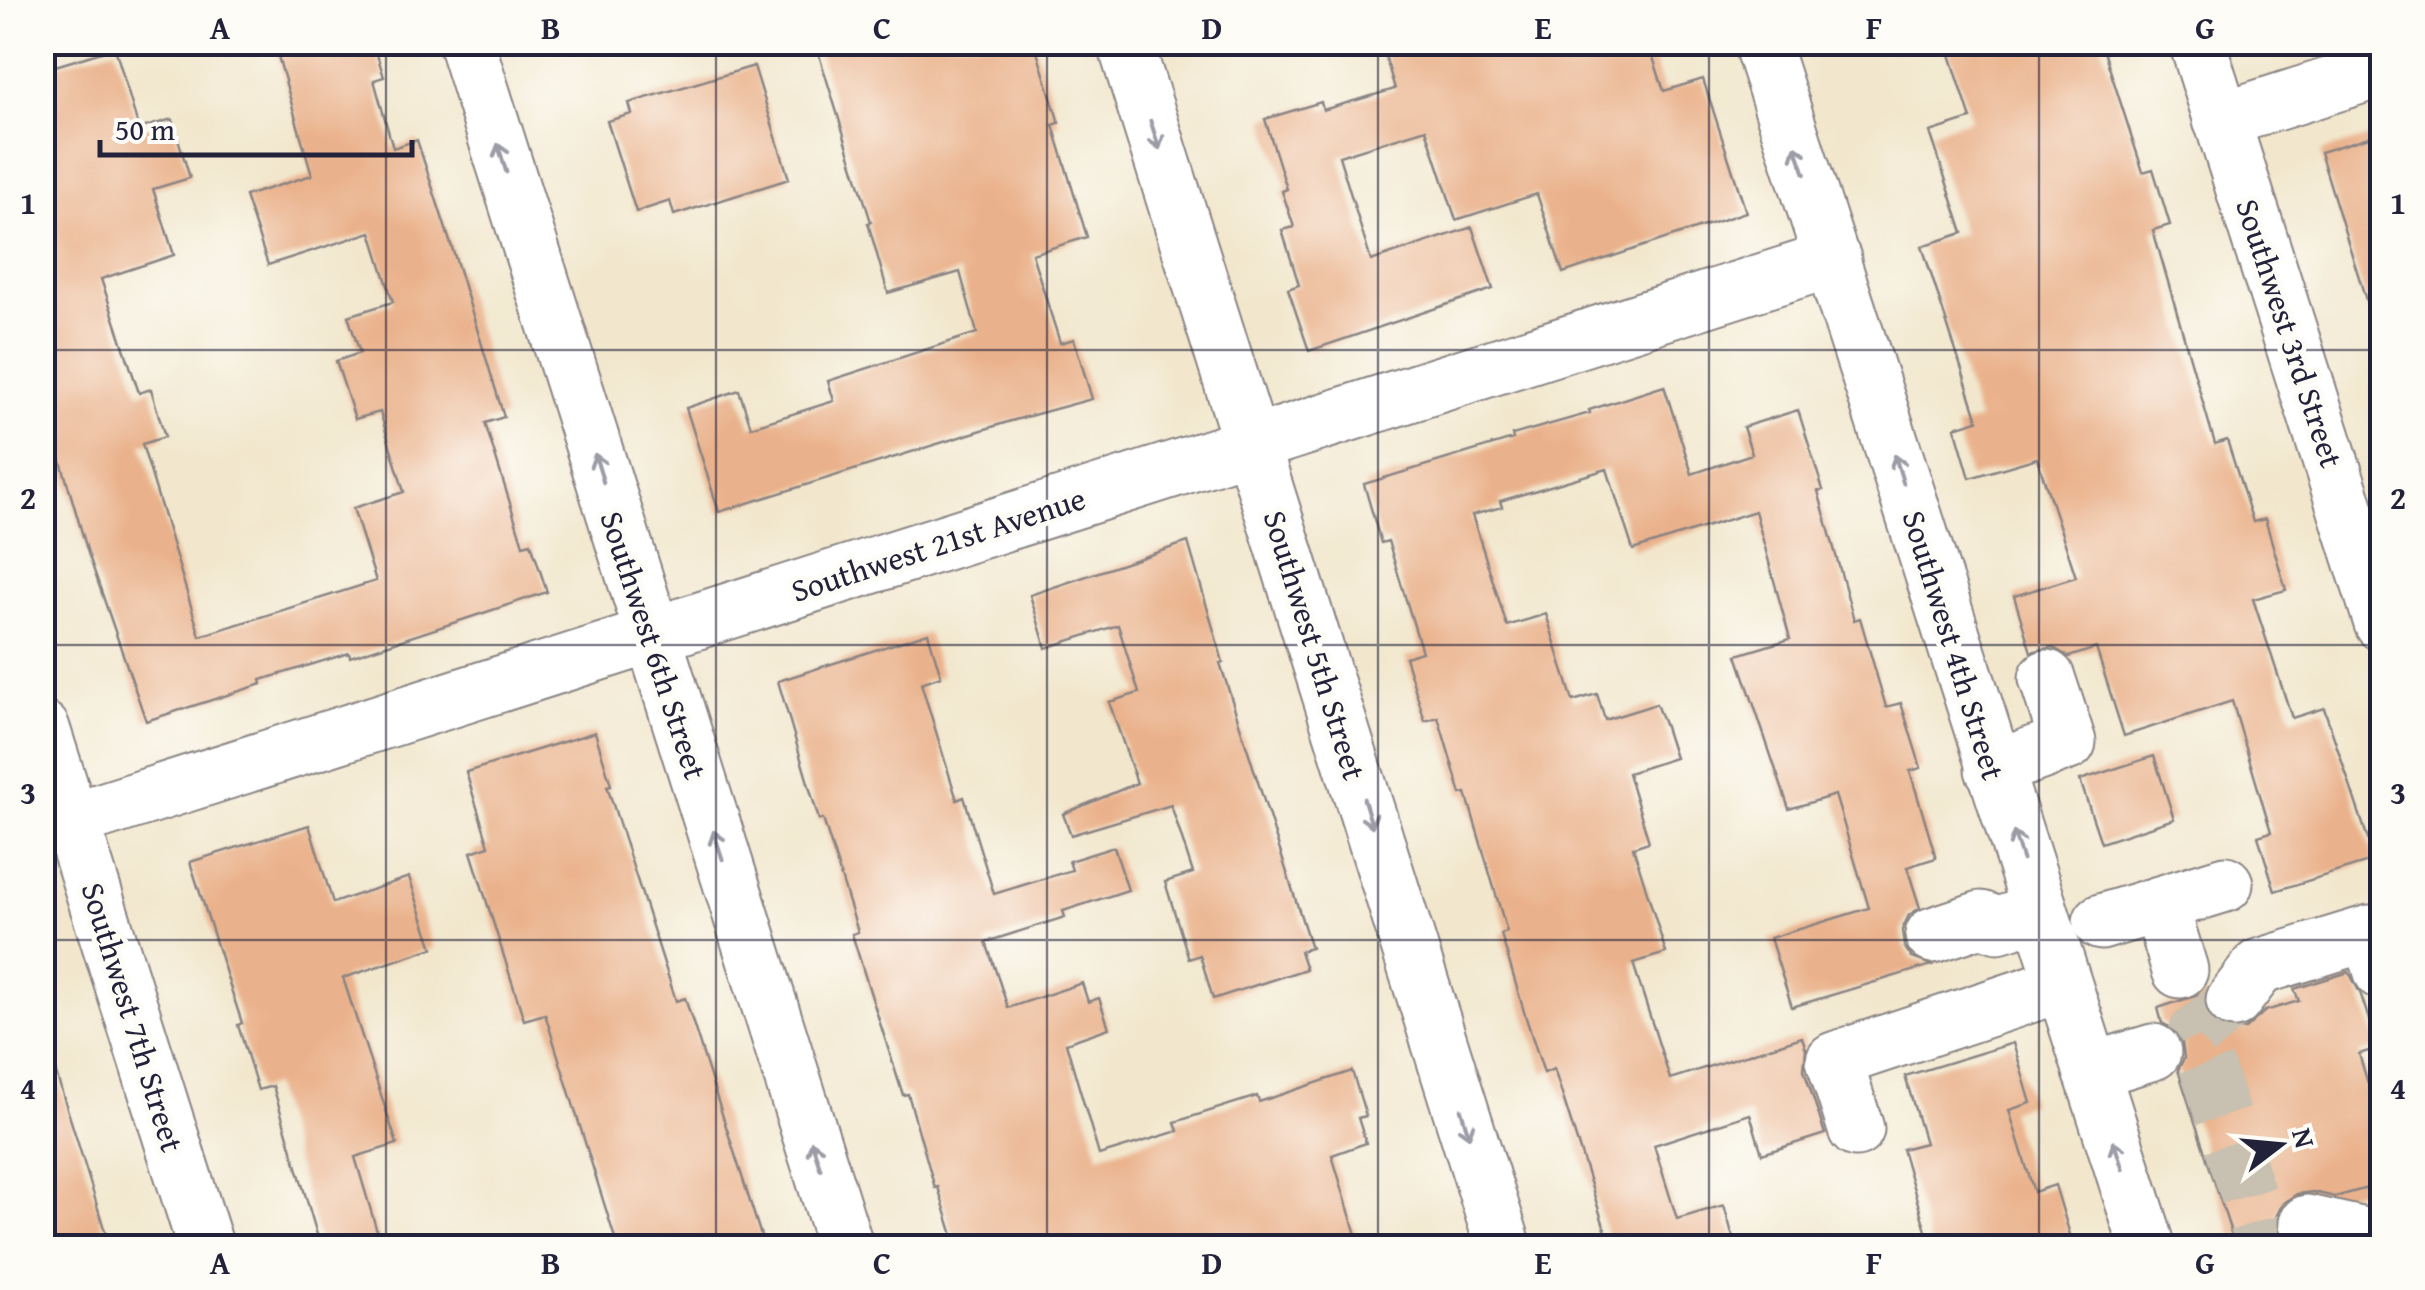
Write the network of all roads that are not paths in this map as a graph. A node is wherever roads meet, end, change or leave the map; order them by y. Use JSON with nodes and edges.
{"nodes":[{"id":1,"x":466,"y":42,"type":"edge"},
{"id":2,"x":1125,"y":42,"type":"edge"},
{"id":3,"x":1761,"y":42,"type":"edge"},
{"id":4,"x":2196,"y":42,"type":"edge"},
{"id":5,"x":2382,"y":69,"type":"edge"},
{"id":6,"x":2222,"y":120,"type":"junction"},
{"id":7,"x":1833,"y":258,"type":"junction"},
{"id":8,"x":1252,"y":442,"type":"junction"},
{"id":9,"x":2382,"y":622,"type":"edge"},
{"id":10,"x":652,"y":638,"type":"junction"},
{"id":11,"x":2047,"y":678,"type":"dead end"},
{"id":12,"x":42,"y":728,"type":"edge"},
{"id":13,"x":1993,"y":769,"type":"junction"},
{"id":14,"x":57,"y":825,"type":"edge"},
{"id":15,"x":2224,"y":884,"type":"dead end"},
{"id":16,"x":2160,"y":904,"type":"junction"},
{"id":17,"x":2039,"y":912,"type":"junction"},
{"id":18,"x":2101,"y":922,"type":"dead end"},
{"id":19,"x":1933,"y":935,"type":"dead end"},
{"id":20,"x":2180,"y":970,"type":"dead end"},
{"id":21,"x":2382,"y":972,"type":"edge"},
{"id":22,"x":2062,"y":984,"type":"junction"},
{"id":23,"x":2234,"y":1000,"type":"tunnel mouth"},
{"id":24,"x":2153,"y":1052,"type":"dead end"},
{"id":25,"x":2091,"y":1072,"type":"junction"},
{"id":26,"x":1856,"y":1128,"type":"dead end"},
{"id":27,"x":2307,"y":1223,"type":"dead end"},
{"id":28,"x":2382,"y":1233,"type":"edge"},
{"id":29,"x":206,"y":1248,"type":"edge"},
{"id":30,"x":846,"y":1248,"type":"edge"},
{"id":31,"x":1504,"y":1248,"type":"edge"},
{"id":32,"x":2148,"y":1248,"type":"edge"}],
"edges":[{"from":10,"to":1,"type":"street","name":"Southwest 6th Street","one_way":true},
{"from":2,"to":8,"type":"street","name":"Southwest 5th Street","one_way":true},
{"from":7,"to":3,"type":"street","name":"Southwest 4th Street","one_way":true},
{"from":4,"to":6,"type":"street","name":"Southwest 3rd Street"},
{"from":5,"to":6,"type":"street"},
{"from":6,"to":9,"type":"street","name":"Southwest 3rd Street"},
{"from":7,"to":8,"type":"street","name":"Southwest 21st Avenue"},
{"from":13,"to":7,"type":"street","name":"Southwest 4th Street","one_way":true},
{"from":8,"to":10,"type":"street","name":"Southwest 21st Avenue"},
{"from":8,"to":31,"type":"street","name":"Southwest 5th Street","one_way":true},
{"from":10,"to":14,"type":"street","name":"Southwest 21st Avenue"},
{"from":30,"to":10,"type":"street","name":"Southwest 6th Street","one_way":true},
{"from":11,"to":13,"type":"street"},
{"from":12,"to":14,"type":"street","name":"Southwest 7th Street"},
{"from":17,"to":13,"type":"street","name":"Southwest 4th Street","one_way":true},
{"from":14,"to":29,"type":"street","name":"Southwest 7th Street"},
{"from":15,"to":16,"type":"street"},
{"from":16,"to":18,"type":"street"},
{"from":16,"to":20,"type":"street"},
{"from":17,"to":19,"type":"street"},
{"from":17,"to":22,"type":"street","name":"Southwest 4th Street"},
{"from":21,"to":23,"type":"street"},
{"from":22,"to":25,"type":"street","name":"Southwest 4th Street"},
{"from":22,"to":26,"type":"street"},
{"from":24,"to":25,"type":"street"},
{"from":32,"to":25,"type":"street","name":"Southwest 4th Street","one_way":true},
{"from":27,"to":28,"type":"street"}]}
